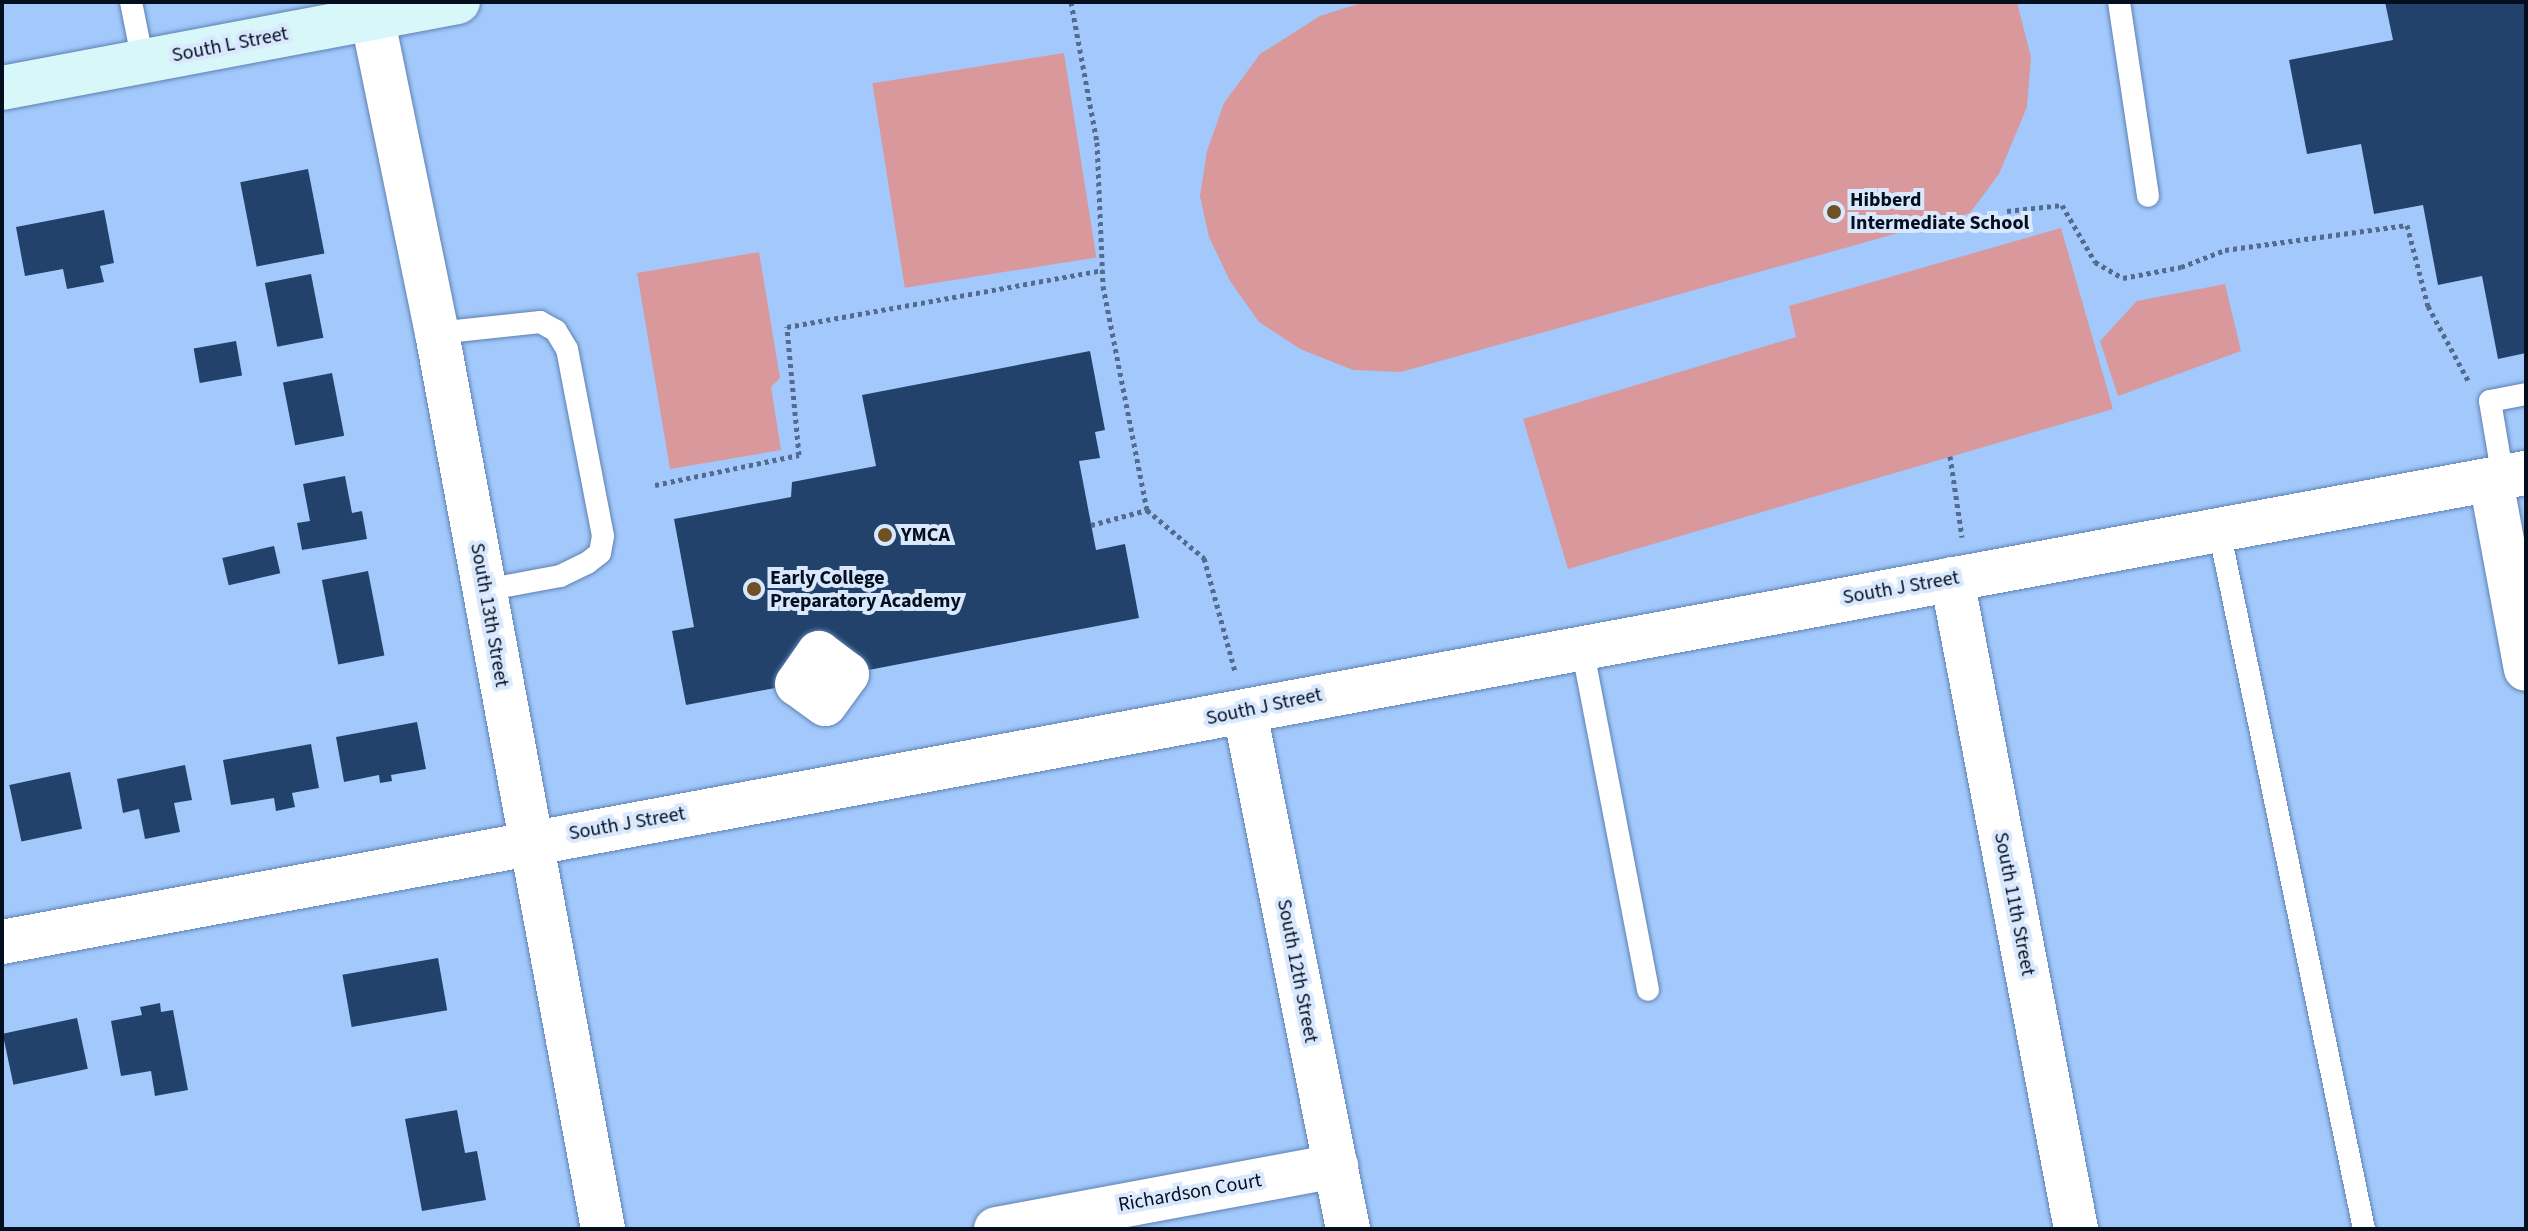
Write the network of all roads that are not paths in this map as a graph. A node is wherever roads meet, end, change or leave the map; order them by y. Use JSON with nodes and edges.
{"nodes":[{"id":1,"x":131,"y":2,"type":"edge"},
{"id":2,"x":458,"y":2,"type":"edge"},
{"id":3,"x":2119,"y":2,"type":"edge"},
{"id":4,"x":370,"y":10,"type":"edge"},
{"id":5,"x":143,"y":62,"type":"junction"},
{"id":6,"x":2,"y":88,"type":"edge"},
{"id":7,"x":2148,"y":196,"type":"dead end"},
{"id":8,"x":437,"y":333,"type":"junction"},
{"id":9,"x":2526,"y":394,"type":"edge"},
{"id":10,"x":2507,"y":477,"type":"edge"},
{"id":11,"x":2219,"y":530,"type":"junction"},
{"id":12,"x":1952,"y":579,"type":"junction"},
{"id":13,"x":485,"y":590,"type":"junction"},
{"id":14,"x":1582,"y":647,"type":"junction"},
{"id":15,"x":2526,"y":669,"type":"edge"},
{"id":16,"x":1245,"y":713,"type":"junction"},
{"id":17,"x":530,"y":841,"type":"junction"},
{"id":18,"x":2,"y":942,"type":"edge"},
{"id":19,"x":1648,"y":990,"type":"dead end"},
{"id":20,"x":1336,"y":1166,"type":"junction"},
{"id":21,"x":603,"y":1229,"type":"edge"},
{"id":22,"x":996,"y":1229,"type":"edge"},
{"id":23,"x":1348,"y":1229,"type":"edge"},
{"id":24,"x":2076,"y":1229,"type":"edge"},
{"id":25,"x":2364,"y":1229,"type":"edge"}],
"edges":[{"from":1,"to":5,"type":"lane"},
{"from":2,"to":4,"type":"street","name":"South L Street"},
{"from":3,"to":7,"type":"lane"},
{"from":4,"to":5,"type":"street","name":"South L Street"},
{"from":4,"to":8,"type":"street","name":"South 13th Street"},
{"from":5,"to":6,"type":"street","name":"South L Street"},
{"from":8,"to":13,"type":"street","name":"South 13th Street"},
{"from":8,"to":13,"type":"lane"},
{"from":9,"to":10,"type":"lane"},
{"from":10,"to":11,"type":"street","name":"South J Street"},
{"from":10,"to":15,"type":"street"},
{"from":11,"to":12,"type":"street","name":"South J Street"},
{"from":11,"to":25,"type":"lane"},
{"from":12,"to":14,"type":"street","name":"South J Street"},
{"from":12,"to":24,"type":"street","name":"South 11th Street"},
{"from":13,"to":17,"type":"street","name":"South 13th Street"},
{"from":14,"to":16,"type":"street","name":"South J Street"},
{"from":14,"to":19,"type":"lane"},
{"from":16,"to":17,"type":"street","name":"South J Street"},
{"from":16,"to":20,"type":"street","name":"South 12th Street"},
{"from":17,"to":18,"type":"street","name":"South J Street"},
{"from":17,"to":21,"type":"street","name":"South 13th Street"},
{"from":20,"to":22,"type":"street","name":"Richardson Court"},
{"from":20,"to":23,"type":"street","name":"South 12th Street"}]}
